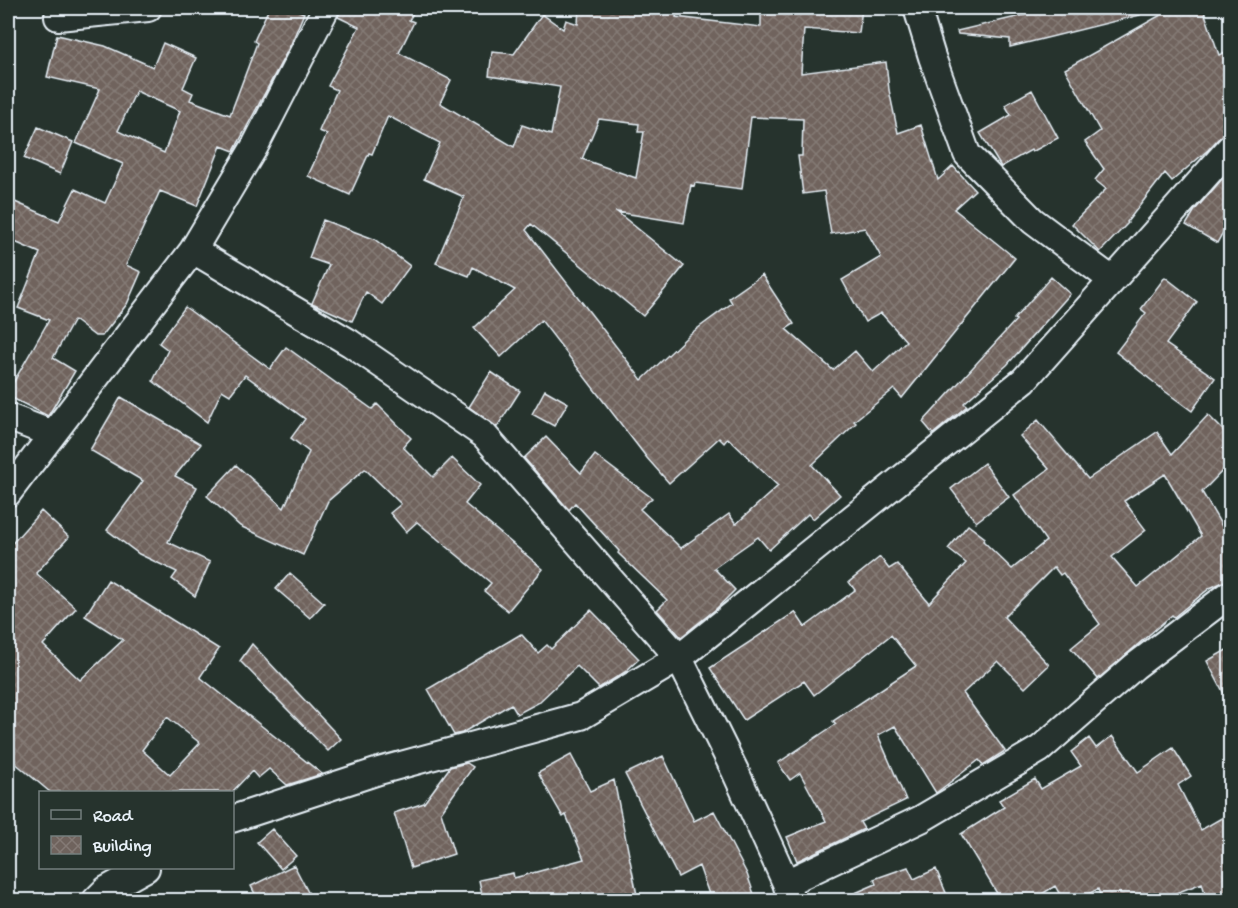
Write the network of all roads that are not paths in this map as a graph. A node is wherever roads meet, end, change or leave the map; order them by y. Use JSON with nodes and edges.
{"nodes":[{"id":1,"x":148,"y":8,"type":"edge"},
{"id":2,"x":326,"y":8,"type":"edge"},
{"id":3,"x":917,"y":8,"type":"edge"},
{"id":4,"x":57,"y":17,"type":"dead end"},
{"id":5,"x":1230,"y":148,"type":"edge"},
{"id":6,"x":193,"y":250,"type":"junction"},
{"id":7,"x":1112,"y":280,"type":"junction"},
{"id":8,"x":8,"y":417,"type":"edge"},
{"id":9,"x":52,"y":434,"type":"junction"},
{"id":10,"x":8,"y":493,"type":"edge"},
{"id":11,"x":1230,"y":594,"type":"edge"},
{"id":12,"x":679,"y":658,"type":"junction"},
{"id":13,"x":234,"y":818,"type":"edge"},
{"id":14,"x":143,"y":869,"type":"edge"},
{"id":15,"x":789,"y":892,"type":"edge"},
{"id":16,"x":96,"y":900,"type":"edge"}],
"edges":[{"from":1,"to":4,"type":"street"},
{"from":2,"to":6,"type":"street"},
{"from":3,"to":7,"type":"street"},
{"from":5,"to":7,"type":"street"},
{"from":6,"to":9,"type":"street"},
{"from":6,"to":12,"type":"street"},
{"from":7,"to":12,"type":"street"},
{"from":8,"to":9,"type":"street"},
{"from":9,"to":10,"type":"street"},
{"from":11,"to":15,"type":"street"},
{"from":12,"to":13,"type":"street"},
{"from":12,"to":15,"type":"street"},
{"from":14,"to":16,"type":"street"}]}
